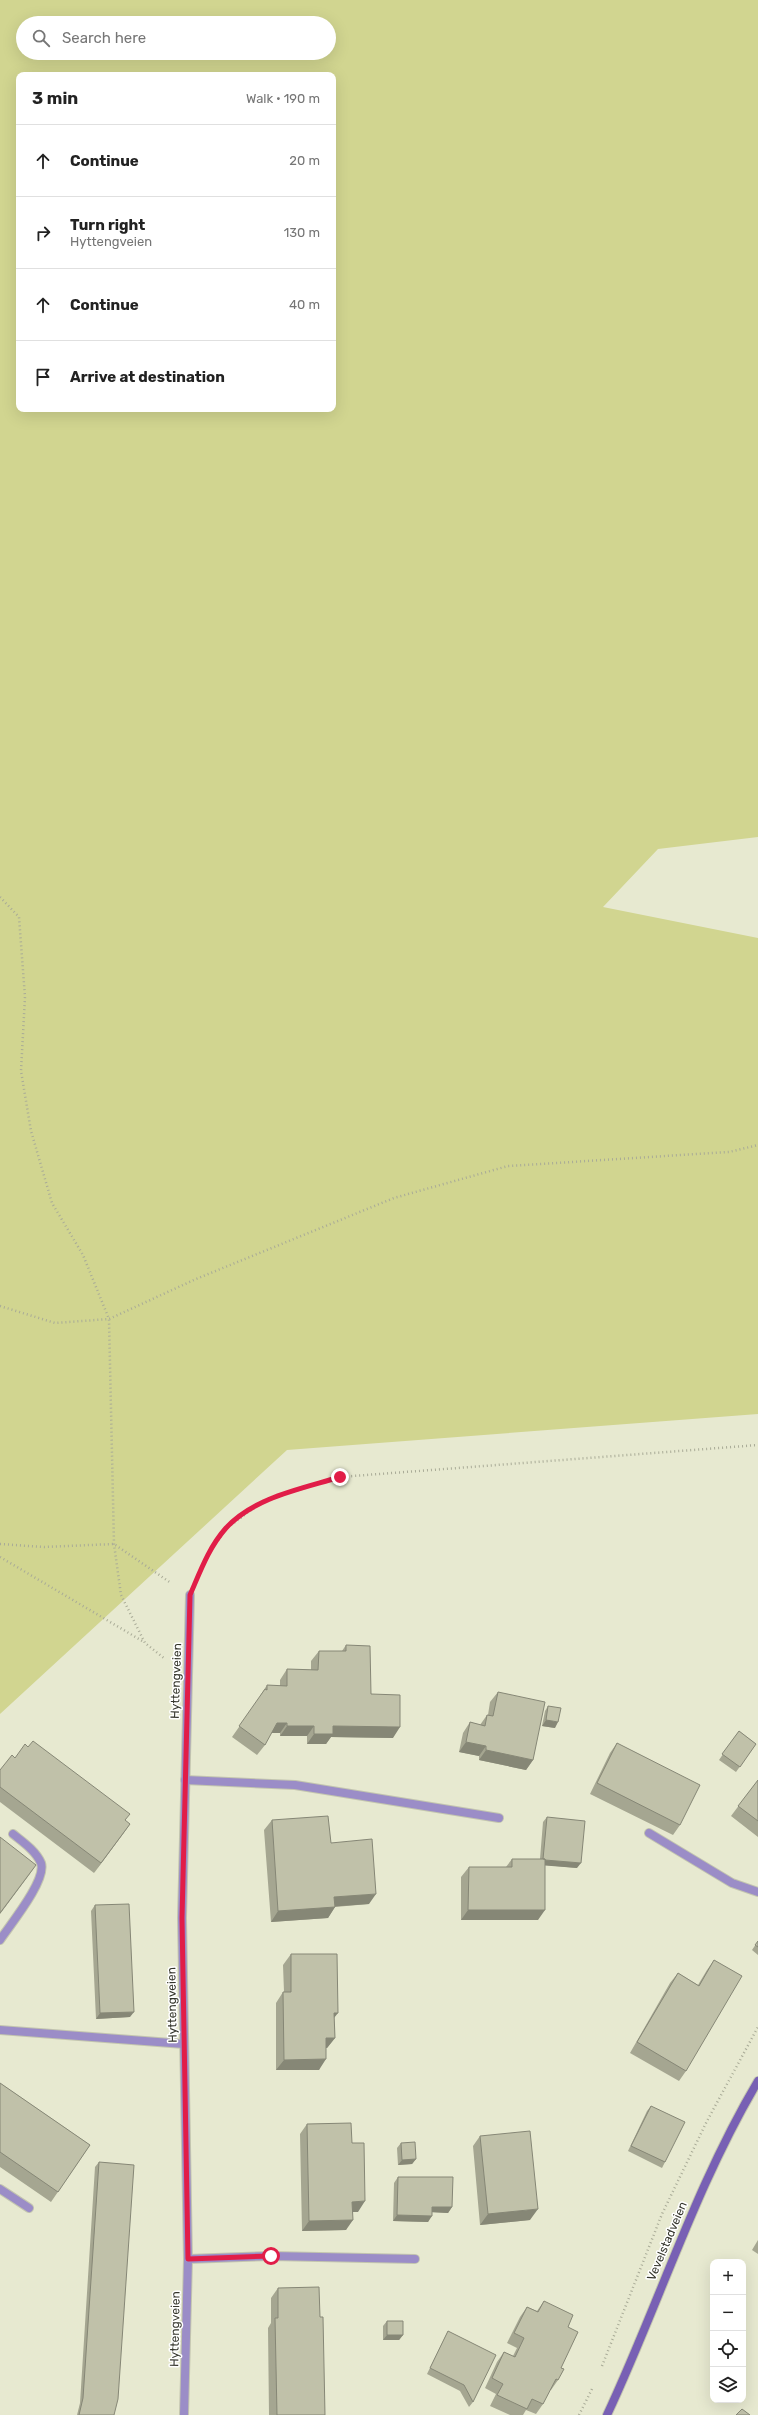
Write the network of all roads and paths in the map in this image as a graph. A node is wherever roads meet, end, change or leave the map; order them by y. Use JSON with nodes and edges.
{"nodes":[{"id":1,"x":0,"y":897,"type":"edge"},
{"id":2,"x":758,"y":1145,"type":"edge"},
{"id":3,"x":0,"y":1306,"type":"edge"},
{"id":4,"x":109,"y":1319,"type":"junction"},
{"id":5,"x":758,"y":1445,"type":"edge"},
{"id":6,"x":0,"y":1544,"type":"edge"},
{"id":7,"x":114,"y":1544,"type":"junction"},
{"id":8,"x":0,"y":1557,"type":"edge"},
{"id":9,"x":190,"y":1595,"type":"junction"},
{"id":10,"x":145,"y":1643,"type":"junction"},
{"id":11,"x":189,"y":1679,"type":"junction"},
{"id":12,"x":185,"y":1780,"type":"junction"},
{"id":13,"x":499,"y":1818,"type":"dead end"},
{"id":14,"x":649,"y":1833,"type":"dead end"},
{"id":15,"x":13,"y":1834,"type":"dead end"},
{"id":16,"x":758,"y":1892,"type":"edge"},
{"id":17,"x":0,"y":1940,"type":"edge"},
{"id":18,"x":0,"y":2030,"type":"edge"},
{"id":19,"x":184,"y":2044,"type":"junction"},
{"id":20,"x":758,"y":2081,"type":"edge"},
{"id":21,"x":0,"y":2189,"type":"edge"},
{"id":22,"x":29,"y":2208,"type":"dead end"},
{"id":23,"x":188,"y":2259,"type":"junction"},
{"id":24,"x":414,"y":2259,"type":"dead end"},
{"id":25,"x":184,"y":2415,"type":"edge"},
{"id":26,"x":607,"y":2415,"type":"edge"}],
"edges":[{"from":1,"to":4,"type":"path"},
{"from":2,"to":4,"type":"path"},
{"from":3,"to":4,"type":"path"},
{"from":4,"to":7,"type":"path"},
{"from":5,"to":9,"type":"path"},
{"from":6,"to":7,"type":"path"},
{"from":7,"to":9,"type":"path"},
{"from":7,"to":10,"type":"path"},
{"from":8,"to":10,"type":"path"},
{"from":9,"to":11,"type":"street","name":"Hyttengveien"},
{"from":10,"to":11,"type":"path"},
{"from":11,"to":12,"type":"street","name":"Hyttengveien"},
{"from":12,"to":13,"type":"street"},
{"from":12,"to":19,"type":"street","name":"Hyttengveien"},
{"from":14,"to":16,"type":"street"},
{"from":15,"to":17,"type":"street"},
{"from":18,"to":19,"type":"street"},
{"from":19,"to":23,"type":"street","name":"Hyttengveien"},
{"from":20,"to":26,"type":"main road","name":"Vevelstadveien"},
{"from":21,"to":22,"type":"street"},
{"from":23,"to":24,"type":"street"},
{"from":23,"to":25,"type":"street","name":"Hyttengveien"}]}
